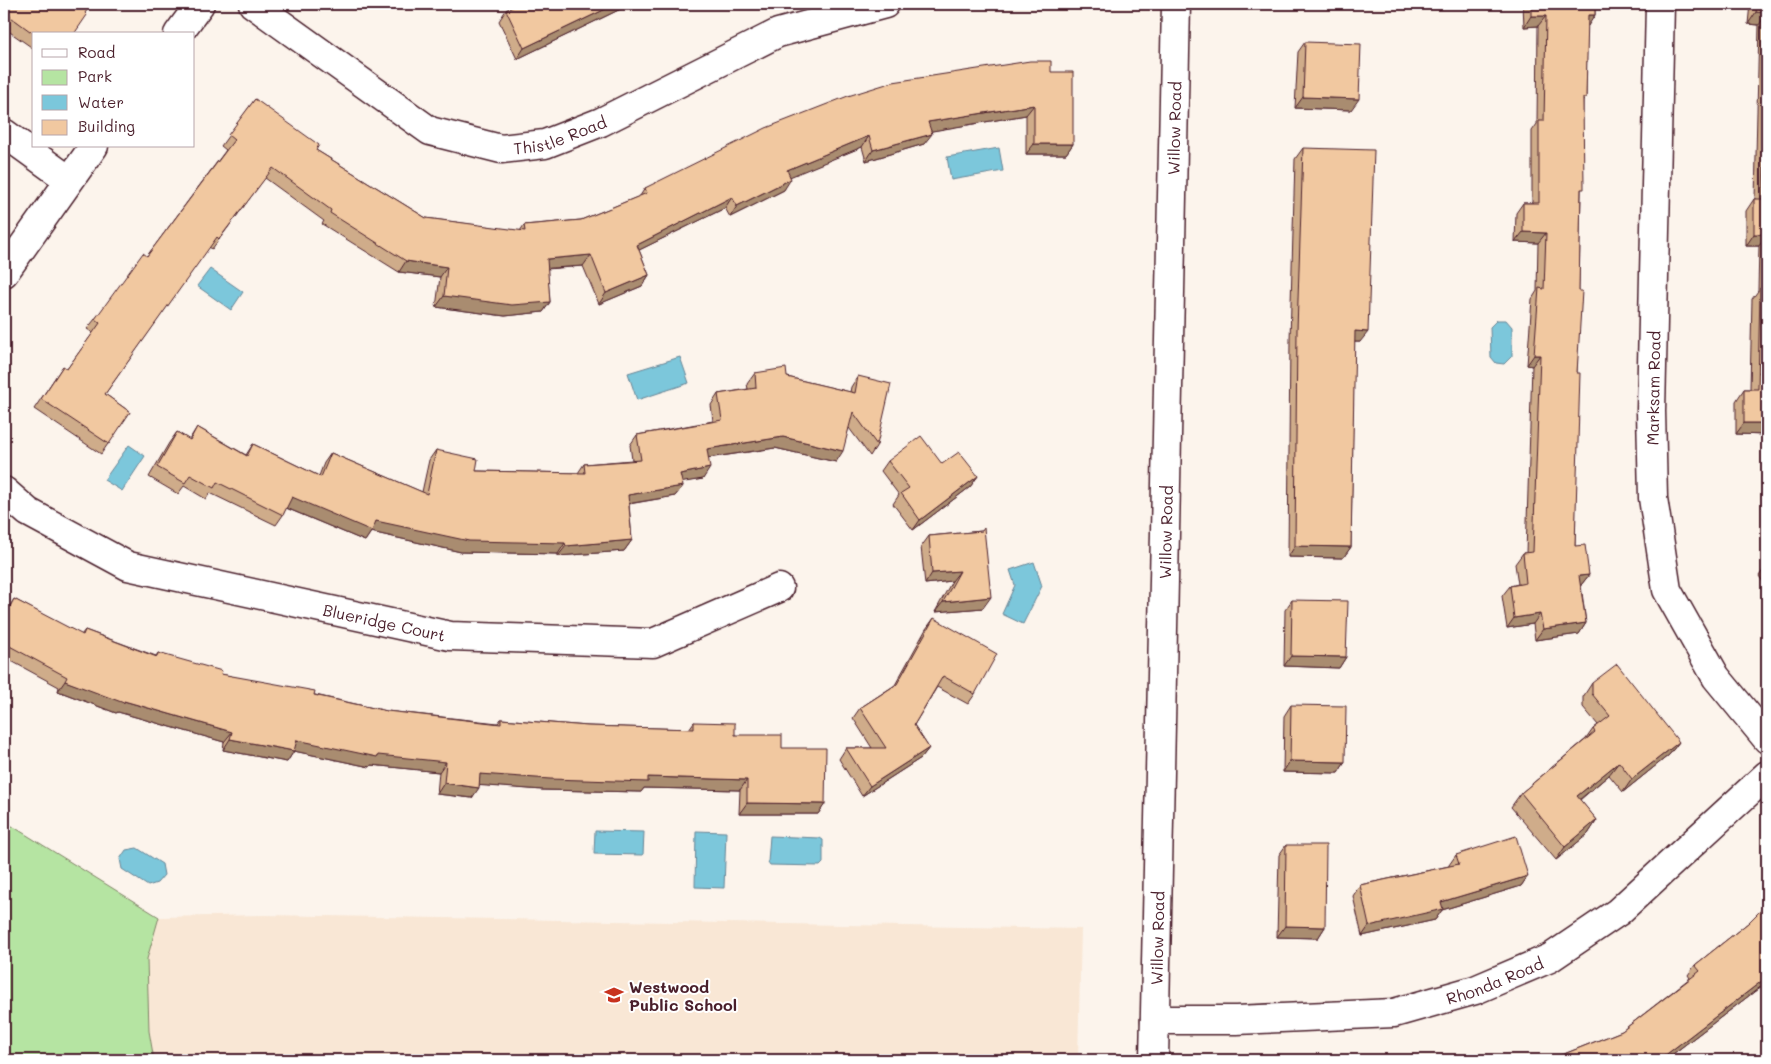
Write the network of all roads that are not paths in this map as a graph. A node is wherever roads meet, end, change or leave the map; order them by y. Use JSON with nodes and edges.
{"nodes":[{"id":1,"x":200,"y":4,"type":"edge"},
{"id":2,"x":252,"y":4,"type":"edge"},
{"id":3,"x":885,"y":4,"type":"edge"},
{"id":4,"x":1176,"y":4,"type":"edge"},
{"id":5,"x":1660,"y":4,"type":"edge"},
{"id":6,"x":179,"y":32,"type":"edge"},
{"id":7,"x":4,"y":133,"type":"edge"},
{"id":8,"x":93,"y":148,"type":"edge"},
{"id":9,"x":69,"y":180,"type":"junction"},
{"id":10,"x":4,"y":273,"type":"edge"},
{"id":11,"x":4,"y":491,"type":"edge"},
{"id":12,"x":779,"y":588,"type":"dead end"},
{"id":13,"x":1767,"y":739,"type":"edge"},
{"id":14,"x":1767,"y":775,"type":"edge"},
{"id":15,"x":1155,"y":1020,"type":"junction"},
{"id":16,"x":1154,"y":1060,"type":"edge"}],
"edges":[{"from":1,"to":6,"type":"street"},
{"from":2,"to":3,"type":"street","name":"Thistle Road"},
{"from":4,"to":15,"type":"street","name":"Willow Road"},
{"from":5,"to":13,"type":"street","name":"Marksam Road"},
{"from":7,"to":9,"type":"street"},
{"from":8,"to":9,"type":"street"},
{"from":9,"to":10,"type":"street"},
{"from":11,"to":12,"type":"street","name":"Blueridge Court"},
{"from":14,"to":15,"type":"street","name":"Rhonda Road"},
{"from":15,"to":16,"type":"street","name":"Willow Road"}]}
